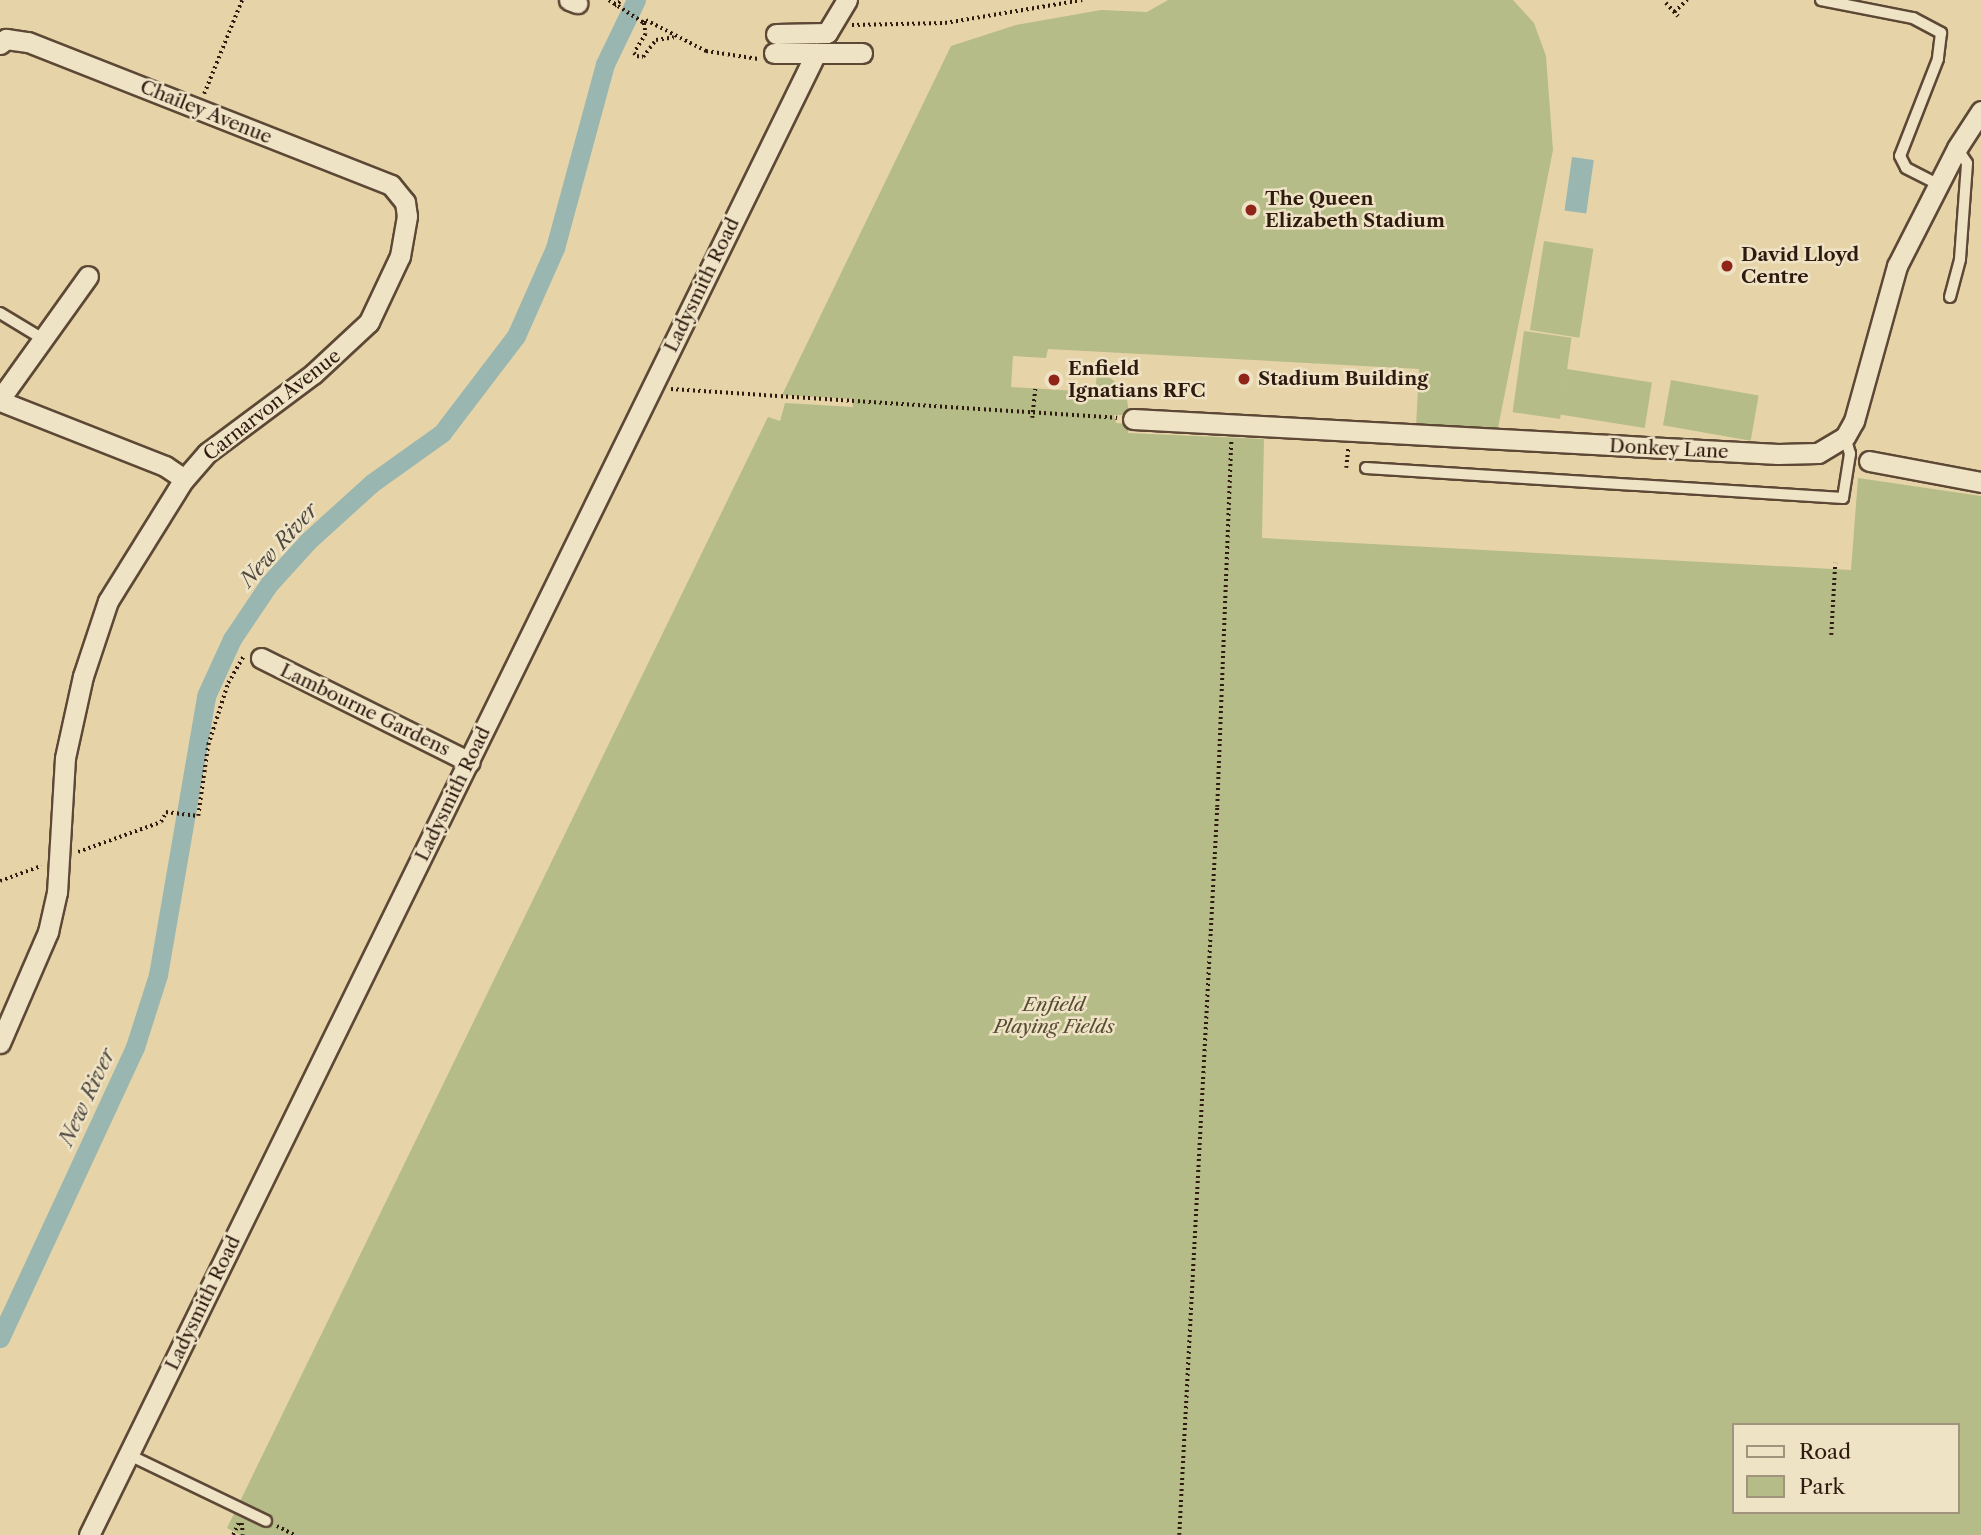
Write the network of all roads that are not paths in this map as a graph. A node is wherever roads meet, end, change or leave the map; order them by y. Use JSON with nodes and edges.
{"nodes":[{"id":1,"x":847,"y":0,"type":"edge"},
{"id":2,"x":1821,"y":1,"type":"edge"},
{"id":3,"x":829,"y":29,"type":"junction"},
{"id":4,"x":0,"y":44,"type":"edge"},
{"id":5,"x":862,"y":53,"type":"dead end"},
{"id":6,"x":816,"y":54,"type":"junction"},
{"id":7,"x":1981,"y":111,"type":"edge"},
{"id":8,"x":1957,"y":148,"type":"junction"},
{"id":9,"x":1937,"y":184,"type":"junction"},
{"id":10,"x":405,"y":202,"type":"joint"},
{"id":11,"x":88,"y":276,"type":"dead end"},
{"id":12,"x":1951,"y":297,"type":"dead end"},
{"id":13,"x":0,"y":313,"type":"edge"},
{"id":14,"x":43,"y":339,"type":"junction"},
{"id":15,"x":0,"y":400,"type":"edge"},
{"id":16,"x":1133,"y":419,"type":"road end"},
{"id":17,"x":1844,"y":437,"type":"junction"},
{"id":18,"x":1869,"y":461,"type":"dead end"},
{"id":19,"x":1366,"y":468,"type":"dead end"},
{"id":20,"x":184,"y":479,"type":"junction"},
{"id":21,"x":1981,"y":482,"type":"edge"},
{"id":22,"x":252,"y":658,"type":"road end"},
{"id":23,"x":470,"y":762,"type":"junction"},
{"id":24,"x":0,"y":1043,"type":"edge"},
{"id":25,"x":129,"y":1455,"type":"junction"},
{"id":26,"x":266,"y":1521,"type":"road end"},
{"id":27,"x":89,"y":1535,"type":"edge"}],
"edges":[{"from":1,"to":3,"type":"street"},
{"from":2,"to":9,"type":"lane"},
{"from":3,"to":6,"type":"lane"},
{"from":3,"to":6,"type":"street"},
{"from":4,"to":10,"type":"street","name":"Chailey Avenue"},
{"from":5,"to":6,"type":"street"},
{"from":6,"to":23,"type":"street","name":"Ladysmith Road"},
{"from":7,"to":8,"type":"street"},
{"from":8,"to":9,"type":"street"},
{"from":8,"to":12,"type":"lane"},
{"from":9,"to":17,"type":"street"},
{"from":10,"to":20,"type":"street","name":"Carnarvon Avenue"},
{"from":11,"to":14,"type":"street"},
{"from":13,"to":14,"type":"lane"},
{"from":14,"to":15,"type":"street"},
{"from":15,"to":20,"type":"street"},
{"from":16,"to":17,"type":"street","name":"Donkey Lane"},
{"from":17,"to":19,"type":"lane"},
{"from":18,"to":21,"type":"street"},
{"from":20,"to":24,"type":"street","name":"Carnarvon Avenue"},
{"from":22,"to":23,"type":"street","name":"Lambourne Gardens"},
{"from":23,"to":25,"type":"street","name":"Ladysmith Road"},
{"from":25,"to":26,"type":"lane"},
{"from":25,"to":27,"type":"street","name":"Ladysmith Road"}]}
